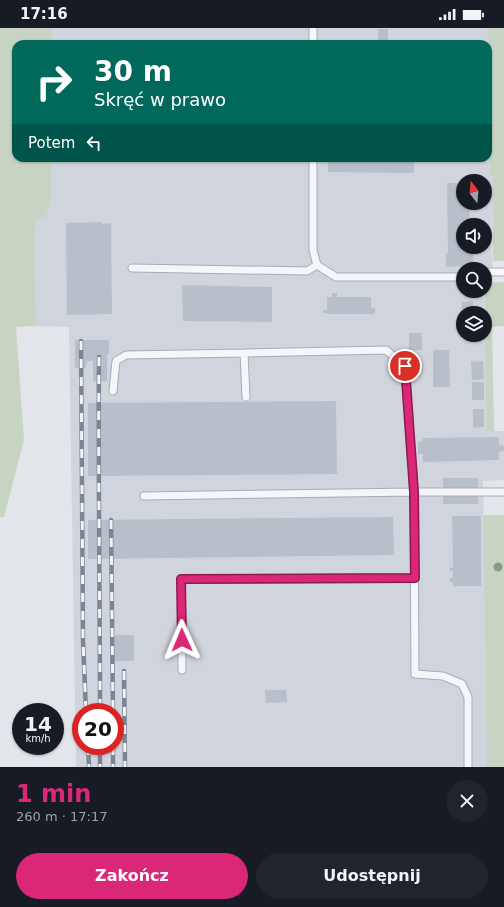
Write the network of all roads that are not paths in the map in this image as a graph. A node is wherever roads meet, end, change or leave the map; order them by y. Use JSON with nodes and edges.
{"nodes":[{"id":1,"x":313,"y":28,"type":"edge"},
{"id":2,"x":313,"y":40,"type":"edge"},
{"id":3,"x":313,"y":162,"type":"edge"},
{"id":4,"x":317,"y":265,"type":"junction"},
{"id":5,"x":132,"y":268,"type":"dead end"},
{"id":6,"x":492,"y":272,"type":"edge"},
{"id":7,"x":504,"y":272,"type":"edge"},
{"id":8,"x":456,"y":277,"type":"edge"},
{"id":9,"x":244,"y":352,"type":"junction"},
{"id":10,"x":113,"y":391,"type":"dead end"},
{"id":11,"x":246,"y":397,"type":"dead end"},
{"id":12,"x":414,"y":492,"type":"junction"},
{"id":13,"x":504,"y":492,"type":"edge"},
{"id":14,"x":144,"y":496,"type":"dead end"},
{"id":15,"x":415,"y":578,"type":"junction"},
{"id":16,"x":182,"y":670,"type":"dead end"},
{"id":17,"x":468,"y":767,"type":"edge"}],
"edges":[{"from":1,"to":2,"type":"lane"},
{"from":3,"to":4,"type":"lane"},
{"from":4,"to":5,"type":"lane"},
{"from":4,"to":8,"type":"lane"},
{"from":6,"to":7,"type":"lane"},
{"from":9,"to":10,"type":"lane"},
{"from":9,"to":11,"type":"lane"},
{"from":9,"to":12,"type":"lane"},
{"from":12,"to":13,"type":"lane"},
{"from":12,"to":14,"type":"lane"},
{"from":12,"to":15,"type":"lane"},
{"from":15,"to":16,"type":"lane"},
{"from":15,"to":17,"type":"lane"}]}
